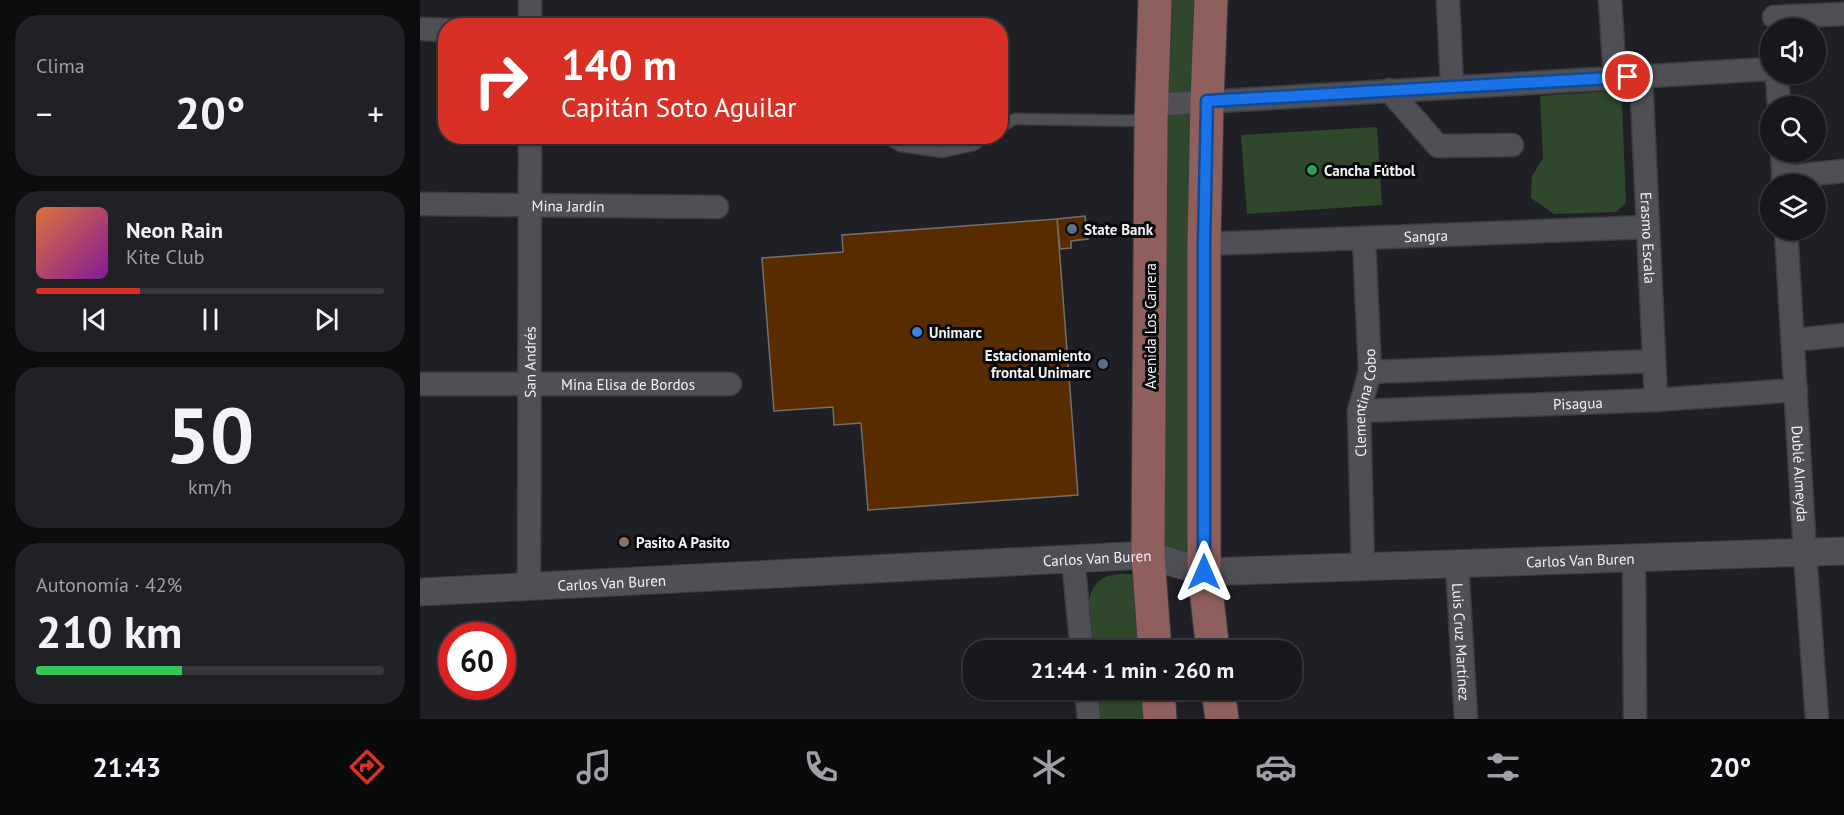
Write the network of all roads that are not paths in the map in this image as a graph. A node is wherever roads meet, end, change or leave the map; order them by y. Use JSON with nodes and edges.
{"nodes":[{"id":1,"x":530,"y":0,"type":"edge"},
{"id":2,"x":1155,"y":0,"type":"edge"},
{"id":3,"x":1211,"y":0,"type":"edge"},
{"id":4,"x":1448,"y":0,"type":"edge"},
{"id":5,"x":1610,"y":0,"type":"edge"},
{"id":6,"x":1844,"y":14,"type":"edge"},
{"id":7,"x":1774,"y":15,"type":"edge"},
{"id":8,"x":530,"y":18,"type":"edge"},
{"id":9,"x":420,"y":29,"type":"edge"},
{"id":10,"x":438,"y":30,"type":"edge"},
{"id":11,"x":1760,"y":70,"type":"edge"},
{"id":12,"x":1641,"y":76,"type":"junction"},
{"id":13,"x":1615,"y":78,"type":"junction"},
{"id":14,"x":1452,"y":87,"type":"junction"},
{"id":15,"x":1389,"y":90,"type":"junction"},
{"id":16,"x":1207,"y":101,"type":"junction"},
{"id":17,"x":1151,"y":113,"type":"junction"},
{"id":18,"x":1008,"y":123,"type":"edge"},
{"id":19,"x":530,"y":144,"type":"edge"},
{"id":20,"x":897,"y":144,"type":"edge"},
{"id":21,"x":975,"y":144,"type":"edge"},
{"id":22,"x":1512,"y":145,"type":"dead end"},
{"id":23,"x":1844,"y":171,"type":"edge"},
{"id":24,"x":1826,"y":174,"type":"edge"},
{"id":25,"x":420,"y":204,"type":"edge"},
{"id":26,"x":530,"y":206,"type":"junction"},
{"id":27,"x":717,"y":207,"type":"dead end"},
{"id":28,"x":1648,"y":227,"type":"junction"},
{"id":29,"x":1364,"y":238,"type":"junction"},
{"id":30,"x":1787,"y":240,"type":"edge"},
{"id":31,"x":1204,"y":244,"type":"junction"},
{"id":32,"x":1844,"y":335,"type":"edge"},
{"id":33,"x":1793,"y":340,"type":"junction"},
{"id":34,"x":1654,"y":361,"type":"junction"},
{"id":35,"x":1370,"y":372,"type":"junction"},
{"id":36,"x":529,"y":383,"type":"junction"},
{"id":37,"x":420,"y":384,"type":"edge"},
{"id":38,"x":730,"y":384,"type":"dead end"},
{"id":39,"x":1796,"y":390,"type":"junction"},
{"id":40,"x":1656,"y":400,"type":"junction"},
{"id":41,"x":1359,"y":411,"type":"junction"},
{"id":42,"x":1844,"y":551,"type":"edge"},
{"id":43,"x":1805,"y":553,"type":"junction"},
{"id":44,"x":1148,"y":555,"type":"junction"},
{"id":45,"x":1634,"y":558,"type":"junction"},
{"id":46,"x":1072,"y":559,"type":"junction"},
{"id":47,"x":1457,"y":564,"type":"junction"},
{"id":48,"x":1363,"y":567,"type":"junction"},
{"id":49,"x":1204,"y":572,"type":"junction"},
{"id":50,"x":529,"y":586,"type":"junction"},
{"id":51,"x":420,"y":592,"type":"edge"},
{"id":52,"x":1081,"y":640,"type":"edge"},
{"id":53,"x":1154,"y":640,"type":"edge"},
{"id":54,"x":1212,"y":640,"type":"edge"},
{"id":55,"x":1087,"y":700,"type":"edge"},
{"id":56,"x":1159,"y":700,"type":"edge"},
{"id":57,"x":1219,"y":700,"type":"edge"},
{"id":58,"x":1089,"y":719,"type":"edge"},
{"id":59,"x":1160,"y":719,"type":"edge"},
{"id":60,"x":1221,"y":719,"type":"edge"},
{"id":61,"x":1466,"y":719,"type":"edge"},
{"id":62,"x":1635,"y":719,"type":"edge"},
{"id":63,"x":1817,"y":719,"type":"edge"}],
"edges":[{"from":1,"to":8,"type":"street"},
{"from":2,"to":17,"type":"main road","name":"Avenida Los Carrera"},
{"from":3,"to":16,"type":"main road"},
{"from":4,"to":14,"type":"street"},
{"from":5,"to":13,"type":"street"},
{"from":6,"to":7,"type":"street"},
{"from":9,"to":10,"type":"street"},
{"from":11,"to":12,"type":"street"},
{"from":12,"to":13,"type":"street"},
{"from":12,"to":28,"type":"street","name":"Erasmo Escala"},
{"from":13,"to":14,"type":"street"},
{"from":14,"to":15,"type":"street"},
{"from":15,"to":16,"type":"street"},
{"from":15,"to":22,"type":"street"},
{"from":16,"to":17,"type":"street"},
{"from":16,"to":31,"type":"main road"},
{"from":17,"to":18,"type":"lane"},
{"from":17,"to":44,"type":"main road","name":"Avenida Los Carrera"},
{"from":19,"to":26,"type":"street","name":"San Andrés"},
{"from":20,"to":21,"type":"lane"},
{"from":23,"to":24,"type":"street"},
{"from":25,"to":26,"type":"street","name":"Mina Jardín"},
{"from":26,"to":27,"type":"street","name":"Mina Jardín"},
{"from":26,"to":36,"type":"street","name":"San Andrés"},
{"from":28,"to":29,"type":"street","name":"Sangra"},
{"from":28,"to":34,"type":"street","name":"Erasmo Escala"},
{"from":29,"to":31,"type":"street","name":"Sangra"},
{"from":29,"to":35,"type":"street","name":"Clementina Cobo"},
{"from":30,"to":33,"type":"street","name":"Dublé Almeyda"},
{"from":31,"to":49,"type":"main road"},
{"from":32,"to":33,"type":"street"},
{"from":33,"to":39,"type":"street","name":"Dublé Almeyda"},
{"from":34,"to":35,"type":"street"},
{"from":34,"to":40,"type":"street","name":"Erasmo Escala"},
{"from":35,"to":41,"type":"street","name":"Clementina Cobo"},
{"from":36,"to":37,"type":"street","name":"Mina Elisa de Bordos"},
{"from":36,"to":38,"type":"street","name":"Mina Elisa de Bordos"},
{"from":36,"to":50,"type":"street","name":"San Andrés"},
{"from":39,"to":40,"type":"street","name":"Pisagua"},
{"from":39,"to":43,"type":"street","name":"Dublé Almeyda"},
{"from":40,"to":41,"type":"street","name":"Pisagua"},
{"from":41,"to":48,"type":"street","name":"Clementina Cobo"},
{"from":42,"to":43,"type":"street","name":"Carlos Van Buren"},
{"from":43,"to":45,"type":"street","name":"Carlos Van Buren"},
{"from":43,"to":63,"type":"street","name":"Dublé Almeyda"},
{"from":44,"to":46,"type":"street","name":"Carlos Van Buren"},
{"from":44,"to":49,"type":"street","name":"Carlos Van Buren"},
{"from":44,"to":53,"type":"main road","name":"Avenida Los Carrera"},
{"from":45,"to":47,"type":"street","name":"Carlos Van Buren"},
{"from":45,"to":62,"type":"street"},
{"from":46,"to":50,"type":"street","name":"Carlos Van Buren"},
{"from":46,"to":52,"type":"street"},
{"from":47,"to":48,"type":"street","name":"Carlos Van Buren"},
{"from":47,"to":61,"type":"street","name":"Luis Cruz Martínez"},
{"from":48,"to":49,"type":"street","name":"Carlos Van Buren"},
{"from":49,"to":54,"type":"main road"},
{"from":50,"to":51,"type":"street","name":"Carlos Van Buren"},
{"from":55,"to":58,"type":"street"},
{"from":56,"to":59,"type":"main road"},
{"from":57,"to":60,"type":"main road"}]}
